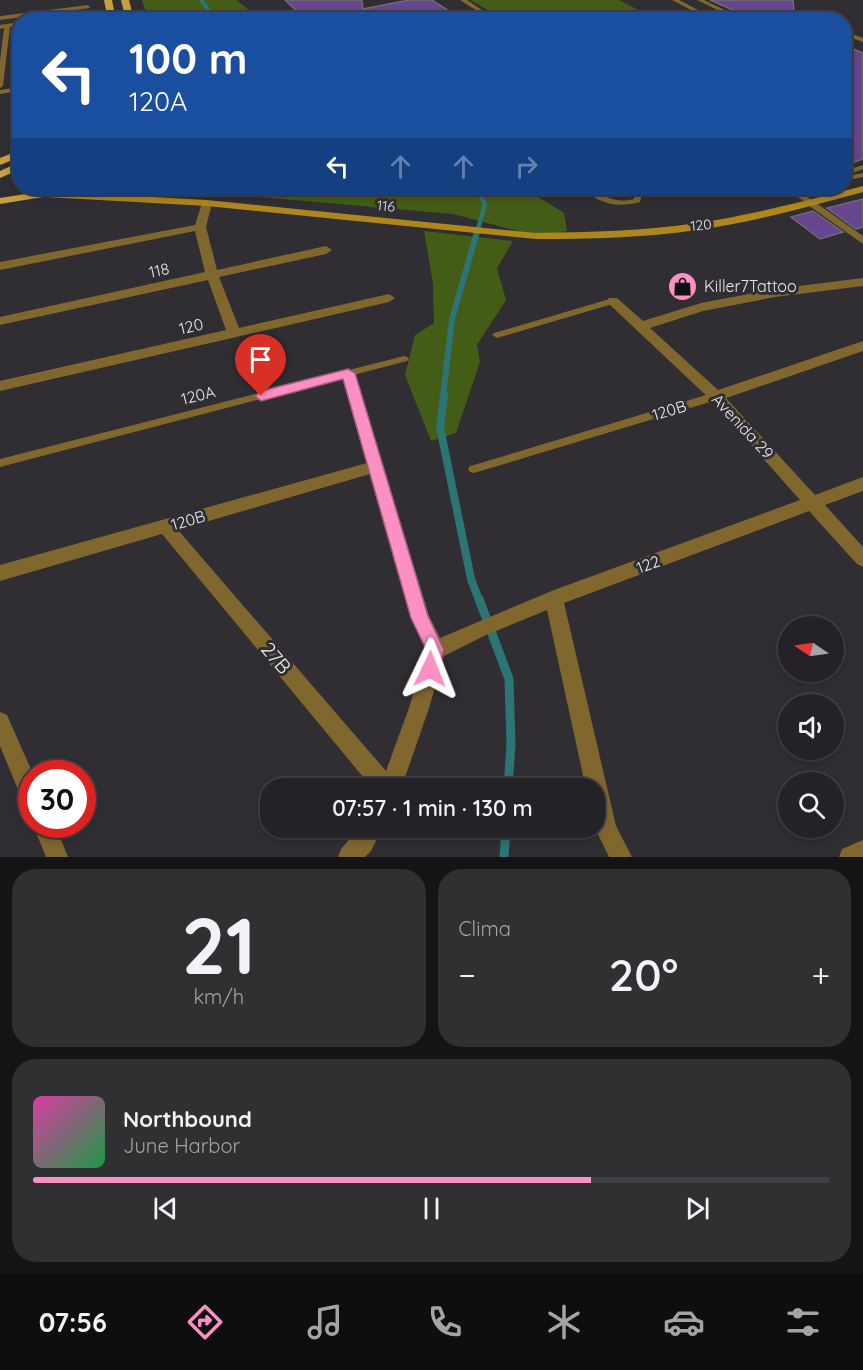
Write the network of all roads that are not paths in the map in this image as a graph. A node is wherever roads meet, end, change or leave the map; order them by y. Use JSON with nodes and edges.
{"nodes":[{"id":1,"x":463,"y":0,"type":"edge"},
{"id":2,"x":675,"y":0,"type":"edge"},
{"id":3,"x":700,"y":0,"type":"edge"},
{"id":4,"x":88,"y":7,"type":"dead end"},
{"id":5,"x":48,"y":12,"type":"edge"},
{"id":6,"x":482,"y":12,"type":"edge"},
{"id":7,"x":699,"y":12,"type":"edge"},
{"id":8,"x":726,"y":12,"type":"edge"},
{"id":9,"x":4,"y":26,"type":"edge"},
{"id":10,"x":0,"y":86,"type":"edge"},
{"id":11,"x":39,"y":195,"type":"edge"},
{"id":12,"x":63,"y":195,"type":"edge"},
{"id":13,"x":595,"y":195,"type":"edge"},
{"id":14,"x":640,"y":195,"type":"edge"},
{"id":15,"x":806,"y":195,"type":"edge"},
{"id":16,"x":0,"y":201,"type":"edge"},
{"id":17,"x":207,"y":203,"type":"junction"},
{"id":18,"x":437,"y":226,"type":"joint"},
{"id":19,"x":200,"y":227,"type":"junction"},
{"id":20,"x":863,"y":241,"type":"edge"},
{"id":21,"x":326,"y":250,"type":"dead end"},
{"id":22,"x":0,"y":266,"type":"edge"},
{"id":23,"x":212,"y":275,"type":"junction"},
{"id":24,"x":863,"y":282,"type":"edge"},
{"id":25,"x":389,"y":297,"type":"dead end"},
{"id":26,"x":613,"y":302,"type":"joint"},
{"id":27,"x":0,"y":321,"type":"edge"},
{"id":28,"x":641,"y":326,"type":"junction"},
{"id":29,"x":234,"y":333,"type":"junction"},
{"id":30,"x":497,"y":335,"type":"dead end"},
{"id":31,"x":863,"y":346,"type":"edge"},
{"id":32,"x":405,"y":359,"type":"dead end"},
{"id":33,"x":348,"y":373,"type":"junction"},
{"id":34,"x":0,"y":386,"type":"edge"},
{"id":35,"x":716,"y":396,"type":"junction"},
{"id":36,"x":0,"y":463,"type":"edge"},
{"id":37,"x":377,"y":466,"type":"junction"},
{"id":38,"x":474,"y":469,"type":"dead end"},
{"id":39,"x":863,"y":484,"type":"edge"},
{"id":40,"x":815,"y":503,"type":"junction"},
{"id":41,"x":165,"y":526,"type":"junction"},
{"id":42,"x":863,"y":559,"type":"edge"},
{"id":43,"x":0,"y":573,"type":"edge"},
{"id":44,"x":554,"y":598,"type":"junction"},
{"id":45,"x":436,"y":650,"type":"junction"},
{"id":46,"x":0,"y":722,"type":"edge"},
{"id":47,"x":18,"y":764,"type":"edge"},
{"id":48,"x":380,"y":778,"type":"edge"},
{"id":49,"x":393,"y":778,"type":"edge"},
{"id":50,"x":49,"y":838,"type":"edge"},
{"id":51,"x":366,"y":838,"type":"edge"},
{"id":52,"x":863,"y":851,"type":"edge"},
{"id":53,"x":57,"y":857,"type":"edge"},
{"id":54,"x":349,"y":857,"type":"edge"},
{"id":55,"x":621,"y":857,"type":"edge"},
{"id":56,"x":850,"y":857,"type":"edge"}],
"edges":[{"from":1,"to":6,"type":"lane"},
{"from":2,"to":7,"type":"lane"},
{"from":3,"to":8,"type":"lane"},
{"from":4,"to":5,"type":"lane"},
{"from":9,"to":10,"type":"lane"},
{"from":11,"to":16,"type":"main road"},
{"from":12,"to":17,"type":"street","name":"116"},
{"from":13,"to":14,"type":"lane"},
{"from":15,"to":18,"type":"street","name":"120"},
{"from":15,"to":20,"type":"street"},
{"from":17,"to":18,"type":"street","name":"116"},
{"from":17,"to":19,"type":"street"},
{"from":19,"to":22,"type":"street"},
{"from":19,"to":23,"type":"street"},
{"from":21,"to":23,"type":"street","name":"118"},
{"from":23,"to":27,"type":"street","name":"118"},
{"from":23,"to":29,"type":"street"},
{"from":24,"to":28,"type":"street"},
{"from":25,"to":29,"type":"street","name":"120"},
{"from":26,"to":28,"type":"street","name":"Avenida 29"},
{"from":26,"to":30,"type":"lane"},
{"from":28,"to":35,"type":"street","name":"Avenida 29"},
{"from":29,"to":34,"type":"street","name":"120"},
{"from":31,"to":35,"type":"street","name":"120B"},
{"from":32,"to":33,"type":"lane","name":"120A"},
{"from":33,"to":36,"type":"lane","name":"120A"},
{"from":33,"to":37,"type":"street"},
{"from":35,"to":38,"type":"lane","name":"120B"},
{"from":35,"to":40,"type":"street","name":"Avenida 29"},
{"from":37,"to":41,"type":"street","name":"120B"},
{"from":37,"to":45,"type":"street"},
{"from":39,"to":40,"type":"street","name":"122"},
{"from":40,"to":42,"type":"street","name":"Avenida 29"},
{"from":40,"to":44,"type":"street","name":"122"},
{"from":41,"to":43,"type":"street","name":"120B"},
{"from":41,"to":48,"type":"street","name":"27B"},
{"from":44,"to":45,"type":"street","name":"122"},
{"from":44,"to":55,"type":"street"},
{"from":45,"to":49,"type":"street"},
{"from":46,"to":47,"type":"street"},
{"from":50,"to":53,"type":"street"},
{"from":51,"to":54,"type":"street"},
{"from":52,"to":56,"type":"street"}]}
